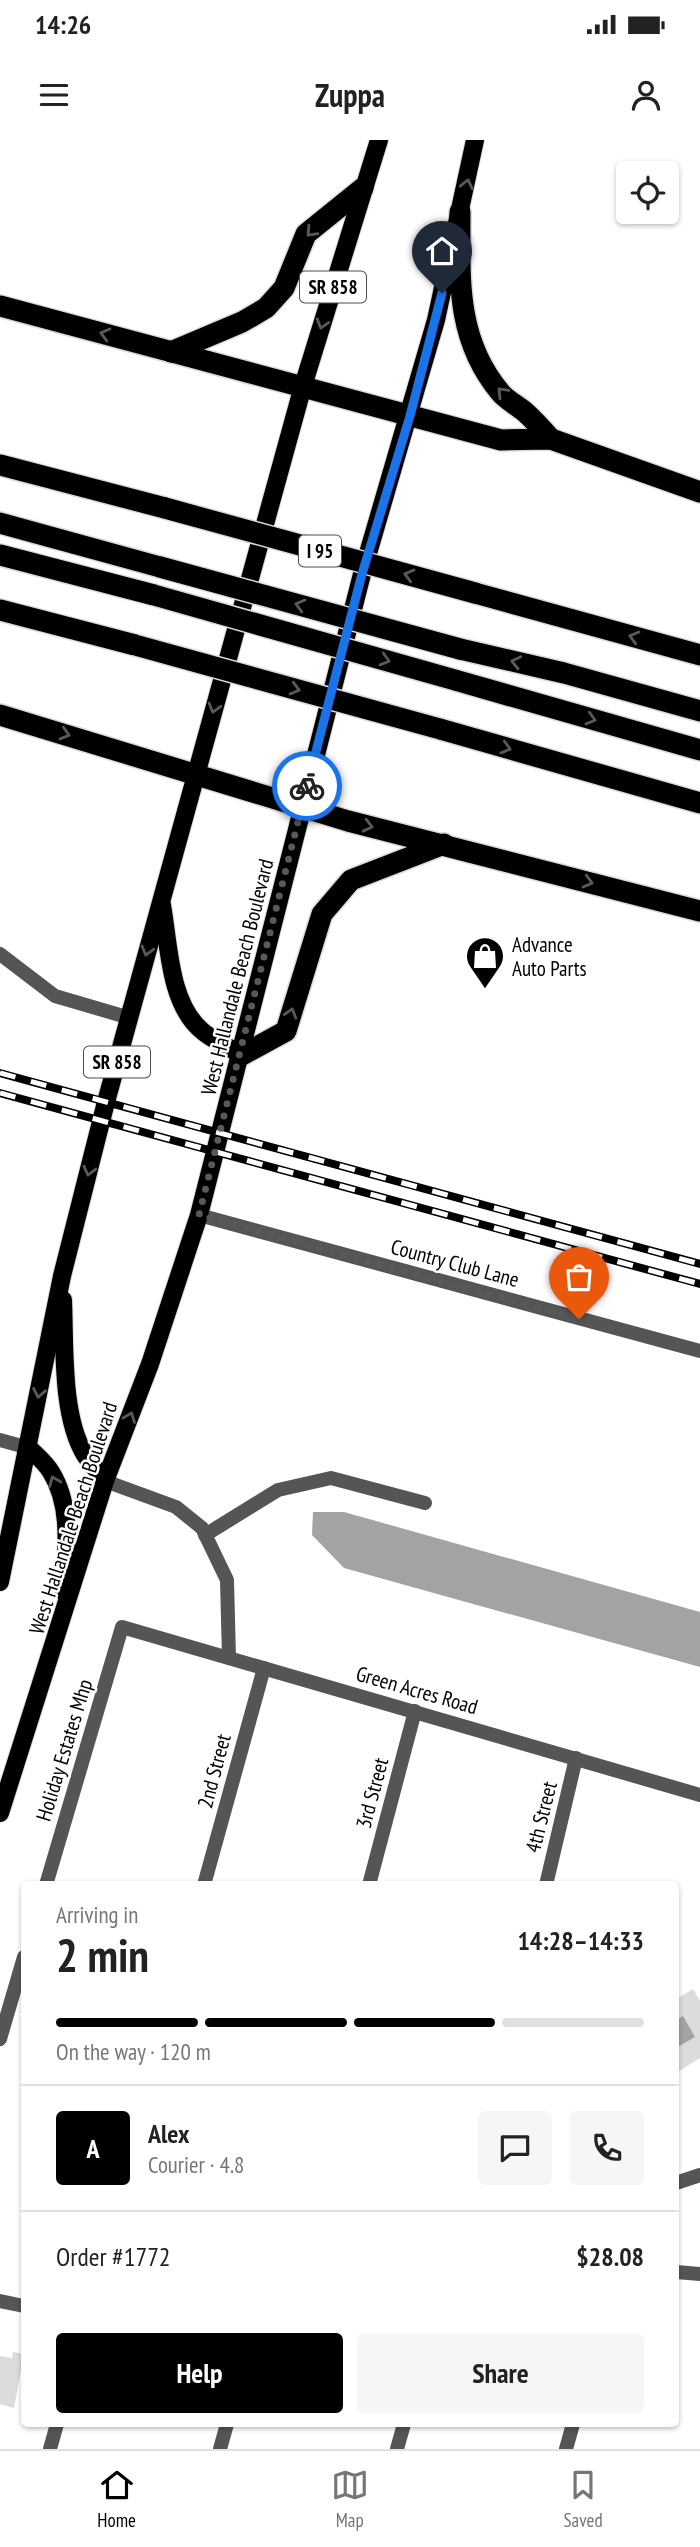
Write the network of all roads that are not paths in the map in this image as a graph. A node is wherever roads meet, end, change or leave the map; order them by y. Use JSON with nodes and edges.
{"nodes":[{"id":1,"x":379,"y":140,"type":"edge"},
{"id":2,"x":475,"y":140,"type":"edge"},
{"id":3,"x":363,"y":188,"type":"junction"},
{"id":4,"x":460,"y":212,"type":"junction"},
{"id":5,"x":0,"y":306,"type":"edge"},
{"id":6,"x":171,"y":352,"type":"junction"},
{"id":7,"x":303,"y":386,"type":"junction"},
{"id":8,"x":410,"y":416,"type":"junction"},
{"id":9,"x":551,"y":439,"type":"junction"},
{"id":10,"x":0,"y":465,"type":"edge"},
{"id":11,"x":700,"y":492,"type":"edge"},
{"id":12,"x":0,"y":523,"type":"edge"},
{"id":13,"x":0,"y":555,"type":"edge"},
{"id":14,"x":0,"y":610,"type":"edge"},
{"id":15,"x":700,"y":655,"type":"edge"},
{"id":16,"x":700,"y":711,"type":"edge"},
{"id":17,"x":0,"y":715,"type":"edge"},
{"id":18,"x":700,"y":750,"type":"edge"},
{"id":19,"x":195,"y":772,"type":"junction"},
{"id":20,"x":700,"y":803,"type":"edge"},
{"id":21,"x":302,"y":807,"type":"junction"},
{"id":22,"x":444,"y":844,"type":"junction"},
{"id":23,"x":161,"y":900,"type":"junction"},
{"id":24,"x":700,"y":911,"type":"edge"},
{"id":25,"x":0,"y":954,"type":"edge"},
{"id":26,"x":130,"y":1018,"type":"junction"},
{"id":27,"x":242,"y":1055,"type":"junction"},
{"id":28,"x":199,"y":1215,"type":"junction"},
{"id":29,"x":62,"y":1276,"type":"junction"},
{"id":30,"x":700,"y":1351,"type":"edge"},
{"id":31,"x":0,"y":1440,"type":"edge"},
{"id":32,"x":29,"y":1448,"type":"junction"},
{"id":33,"x":105,"y":1481,"type":"junction"},
{"id":34,"x":425,"y":1503,"type":"dead end"},
{"id":35,"x":205,"y":1535,"type":"junction"},
{"id":36,"x":0,"y":1581,"type":"edge"},
{"id":37,"x":62,"y":1620,"type":"junction"},
{"id":38,"x":122,"y":1627,"type":"joint"},
{"id":39,"x":229,"y":1658,"type":"junction"},
{"id":40,"x":264,"y":1668,"type":"junction"},
{"id":41,"x":415,"y":1711,"type":"junction"},
{"id":42,"x":576,"y":1759,"type":"junction"},
{"id":43,"x":700,"y":1795,"type":"edge"},
{"id":44,"x":0,"y":1813,"type":"edge"},
{"id":45,"x":47,"y":1881,"type":"edge"},
{"id":46,"x":205,"y":1881,"type":"edge"},
{"id":47,"x":370,"y":1881,"type":"edge"},
{"id":48,"x":547,"y":1881,"type":"edge"},
{"id":49,"x":21,"y":1967,"type":"edge"},
{"id":50,"x":0,"y":2039,"type":"edge"},
{"id":51,"x":700,"y":2175,"type":"edge"},
{"id":52,"x":679,"y":2182,"type":"edge"},
{"id":53,"x":679,"y":2272,"type":"edge"},
{"id":54,"x":700,"y":2273,"type":"edge"},
{"id":55,"x":0,"y":2301,"type":"edge"},
{"id":56,"x":21,"y":2305,"type":"edge"},
{"id":57,"x":56,"y":2427,"type":"edge"},
{"id":58,"x":226,"y":2427,"type":"edge"},
{"id":59,"x":403,"y":2427,"type":"edge"},
{"id":60,"x":572,"y":2427,"type":"edge"},
{"id":61,"x":50,"y":2449,"type":"edge"},
{"id":62,"x":220,"y":2449,"type":"edge"},
{"id":63,"x":397,"y":2449,"type":"edge"},
{"id":64,"x":566,"y":2449,"type":"edge"}],
"edges":[{"from":1,"to":3,"type":"main road","number":"SR 858"},
{"from":4,"to":2,"type":"main road","name":"West Hallandale Beach Boulevard","one_way":true},
{"from":3,"to":6,"type":"highway","one_way":true},
{"from":3,"to":7,"type":"main road","number":"SR 858","one_way":true},
{"from":4,"to":8,"type":"main road","name":"West Hallandale Beach Boulevard"},
{"from":9,"to":4,"type":"highway","one_way":true},
{"from":6,"to":5,"type":"highway","one_way":true},
{"from":6,"to":7,"type":"highway"},
{"from":7,"to":8,"type":"highway"},
{"from":7,"to":19,"type":"main road","number":"SR 858","one_way":true},
{"from":8,"to":9,"type":"highway"},
{"from":8,"to":21,"type":"main road","name":"West Hallandale Beach Boulevard"},
{"from":9,"to":11,"type":"highway"},
{"from":15,"to":10,"type":"highway","number":"I 95","one_way":true,"bridge":true},
{"from":16,"to":12,"type":"highway","one_way":true,"bridge":true},
{"from":13,"to":18,"type":"highway","one_way":true,"bridge":true},
{"from":14,"to":20,"type":"highway","one_way":true,"bridge":true},
{"from":17,"to":19,"type":"highway","one_way":true},
{"from":19,"to":21,"type":"highway"},
{"from":19,"to":23,"type":"main road","number":"SR 858"},
{"from":21,"to":22,"type":"highway","one_way":true},
{"from":21,"to":27,"type":"main road","name":"West Hallandale Beach Boulevard"},
{"from":22,"to":24,"type":"highway","one_way":true},
{"from":27,"to":22,"type":"highway","one_way":true},
{"from":23,"to":26,"type":"main road","number":"SR 858","one_way":true},
{"from":23,"to":27,"type":"main road"},
{"from":25,"to":26,"type":"street"},
{"from":26,"to":29,"type":"main road","number":"SR 858","one_way":true},
{"from":27,"to":28,"type":"main road","name":"West Hallandale Beach Boulevard"},
{"from":28,"to":30,"type":"street","name":"Country Club Lane"},
{"from":33,"to":28,"type":"main road","name":"West Hallandale Beach Boulevard","one_way":true},
{"from":29,"to":32,"type":"main road","number":"SR 858","one_way":true},
{"from":29,"to":33,"type":"main road"},
{"from":31,"to":32,"type":"street"},
{"from":32,"to":36,"type":"main road","number":"SR 858"},
{"from":37,"to":32,"type":"main road","one_way":true},
{"from":33,"to":35,"type":"street"},
{"from":33,"to":37,"type":"main road","name":"West Hallandale Beach Boulevard"},
{"from":34,"to":35,"type":"street"},
{"from":35,"to":39,"type":"street"},
{"from":37,"to":44,"type":"main road","name":"West Hallandale Beach Boulevard"},
{"from":38,"to":39,"type":"street","name":"Green Acres Road"},
{"from":38,"to":45,"type":"street","name":"Holiday Estates Mhp"},
{"from":39,"to":40,"type":"street","name":"Green Acres Road"},
{"from":40,"to":41,"type":"street","name":"Green Acres Road"},
{"from":40,"to":46,"type":"street","name":"2nd Street"},
{"from":41,"to":42,"type":"street","name":"Green Acres Road"},
{"from":41,"to":47,"type":"street","name":"3rd Street"},
{"from":42,"to":43,"type":"street","name":"Green Acres Road"},
{"from":42,"to":48,"type":"street","name":"4th Street"},
{"from":49,"to":50,"type":"street"},
{"from":51,"to":52,"type":"street"},
{"from":53,"to":54,"type":"street"},
{"from":55,"to":56,"type":"street"},
{"from":57,"to":61,"type":"street"},
{"from":58,"to":62,"type":"street"},
{"from":59,"to":63,"type":"street"},
{"from":60,"to":64,"type":"street"}]}
